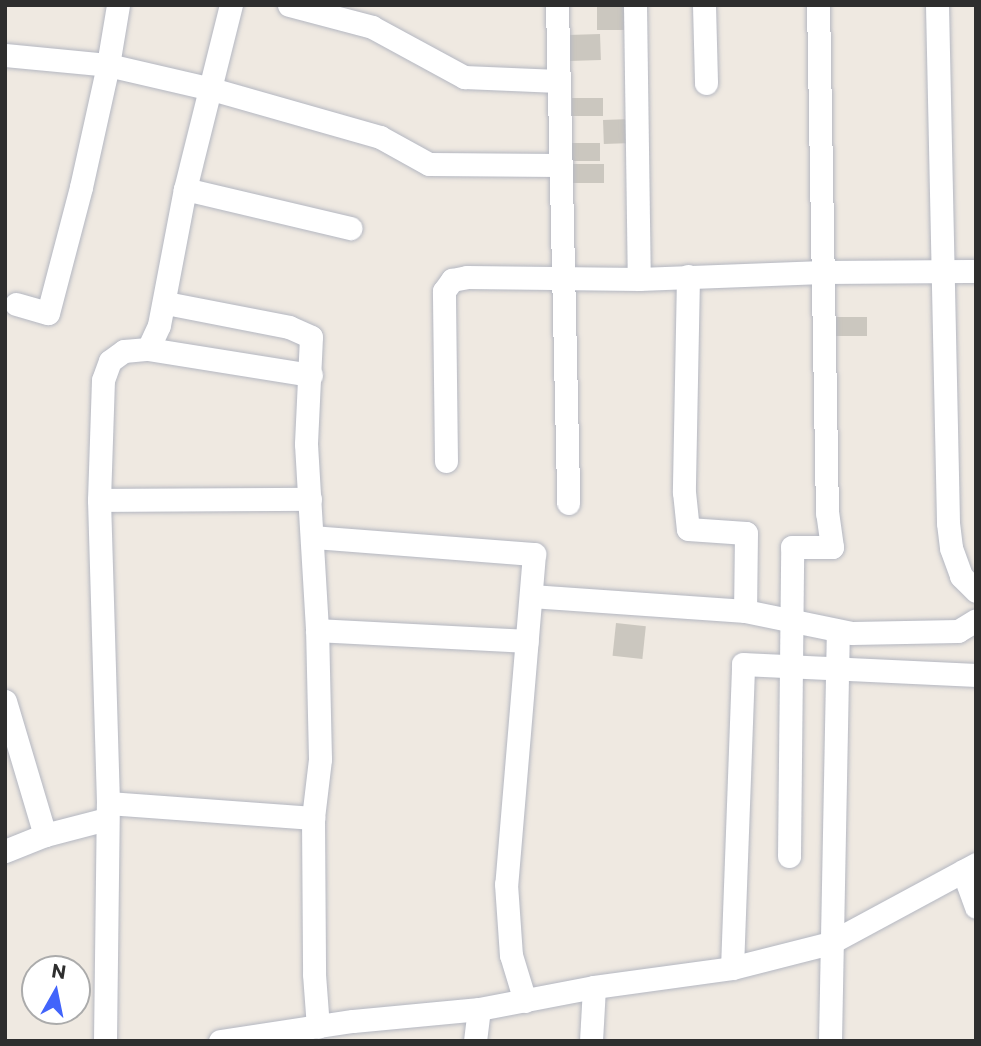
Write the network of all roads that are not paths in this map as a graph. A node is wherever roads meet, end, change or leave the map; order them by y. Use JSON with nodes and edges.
{"nodes":[{"id":1,"x":118,"y":5,"type":"edge"},
{"id":2,"x":231,"y":5,"type":"edge"},
{"id":3,"x":289,"y":5,"type":"edge"},
{"id":4,"x":557,"y":5,"type":"edge"},
{"id":5,"x":635,"y":5,"type":"edge"},
{"id":6,"x":704,"y":5,"type":"edge"},
{"id":7,"x":818,"y":5,"type":"edge"},
{"id":8,"x":937,"y":5,"type":"edge"},
{"id":9,"x":6,"y":60,"type":"edge"},
{"id":10,"x":108,"y":65,"type":"junction"},
{"id":11,"x":558,"y":81,"type":"junction"},
{"id":12,"x":706,"y":83,"type":"dead end"},
{"id":13,"x":208,"y":88,"type":"junction"},
{"id":14,"x":559,"y":165,"type":"junction"},
{"id":15,"x":185,"y":189,"type":"junction"},
{"id":16,"x":350,"y":228,"type":"dead end"},
{"id":17,"x":941,"y":271,"type":"junction"},
{"id":18,"x":976,"y":271,"type":"edge"},
{"id":19,"x":823,"y":272,"type":"junction"},
{"id":20,"x":688,"y":276,"type":"junction"},
{"id":21,"x":563,"y":279,"type":"junction"},
{"id":22,"x":639,"y":279,"type":"junction"},
{"id":23,"x":166,"y":303,"type":"junction"},
{"id":24,"x":16,"y":304,"type":"dead end"},
{"id":25,"x":148,"y":349,"type":"junction"},
{"id":26,"x":312,"y":375,"type":"junction"},
{"id":27,"x":446,"y":460,"type":"dead end"},
{"id":28,"x":310,"y":499,"type":"junction"},
{"id":29,"x":99,"y":500,"type":"junction"},
{"id":30,"x":568,"y":503,"type":"dead end"},
{"id":31,"x":313,"y":537,"type":"junction"},
{"id":32,"x":976,"y":591,"type":"edge"},
{"id":33,"x":530,"y":596,"type":"junction"},
{"id":34,"x":745,"y":611,"type":"junction"},
{"id":35,"x":976,"y":620,"type":"edge"},
{"id":36,"x":793,"y":621,"type":"junction"},
{"id":37,"x":317,"y":630,"type":"junction"},
{"id":38,"x":838,"y":631,"type":"junction"},
{"id":39,"x":527,"y":641,"type":"junction"},
{"id":40,"x":793,"y":667,"type":"junction"},
{"id":41,"x":838,"y":668,"type":"junction"},
{"id":42,"x":976,"y":675,"type":"edge"},
{"id":43,"x":5,"y":701,"type":"edge"},
{"id":44,"x":11,"y":736,"type":"edge"},
{"id":45,"x":107,"y":811,"type":"junction"},
{"id":46,"x":313,"y":818,"type":"junction"},
{"id":47,"x":45,"y":835,"type":"junction"},
{"id":48,"x":5,"y":851,"type":"edge"},
{"id":49,"x":789,"y":856,"type":"dead end"},
{"id":50,"x":969,"y":867,"type":"edge"},
{"id":51,"x":976,"y":907,"type":"edge"},
{"id":52,"x":830,"y":943,"type":"junction"},
{"id":53,"x":732,"y":968,"type":"junction"},
{"id":54,"x":594,"y":987,"type":"junction"},
{"id":55,"x":525,"y":1001,"type":"junction"},
{"id":56,"x":480,"y":1009,"type":"junction"},
{"id":57,"x":318,"y":1027,"type":"junction"},
{"id":58,"x":354,"y":1031,"type":"edge"},
{"id":59,"x":105,"y":1041,"type":"edge"},
{"id":60,"x":220,"y":1041,"type":"edge"},
{"id":61,"x":475,"y":1041,"type":"edge"},
{"id":62,"x":591,"y":1041,"type":"edge"},
{"id":63,"x":830,"y":1041,"type":"edge"}],
"edges":[{"from":1,"to":10,"type":"street"},
{"from":2,"to":13,"type":"street"},
{"from":3,"to":11,"type":"street"},
{"from":4,"to":11,"type":"street"},
{"from":5,"to":22,"type":"street"},
{"from":6,"to":12,"type":"street"},
{"from":7,"to":19,"type":"street"},
{"from":8,"to":17,"type":"street"},
{"from":9,"to":10,"type":"street"},
{"from":10,"to":13,"type":"street"},
{"from":10,"to":24,"type":"street"},
{"from":11,"to":14,"type":"street"},
{"from":13,"to":14,"type":"street"},
{"from":13,"to":15,"type":"street"},
{"from":14,"to":21,"type":"street"},
{"from":15,"to":16,"type":"street"},
{"from":15,"to":23,"type":"street"},
{"from":17,"to":18,"type":"street"},
{"from":17,"to":19,"type":"street"},
{"from":17,"to":32,"type":"street"},
{"from":19,"to":20,"type":"street"},
{"from":19,"to":36,"type":"street"},
{"from":20,"to":22,"type":"street"},
{"from":20,"to":34,"type":"street"},
{"from":21,"to":22,"type":"street"},
{"from":21,"to":27,"type":"street"},
{"from":21,"to":30,"type":"street"},
{"from":23,"to":25,"type":"street"},
{"from":23,"to":26,"type":"street"},
{"from":25,"to":26,"type":"street"},
{"from":25,"to":29,"type":"street"},
{"from":26,"to":28,"type":"street"},
{"from":28,"to":29,"type":"street"},
{"from":28,"to":31,"type":"street"},
{"from":29,"to":45,"type":"street"},
{"from":31,"to":33,"type":"street"},
{"from":31,"to":37,"type":"street"},
{"from":33,"to":34,"type":"street"},
{"from":33,"to":39,"type":"street"},
{"from":34,"to":36,"type":"street"},
{"from":35,"to":38,"type":"street"},
{"from":36,"to":38,"type":"street"},
{"from":36,"to":40,"type":"street"},
{"from":37,"to":39,"type":"street"},
{"from":37,"to":46,"type":"street"},
{"from":38,"to":41,"type":"street"},
{"from":39,"to":55,"type":"street"},
{"from":40,"to":41,"type":"street"},
{"from":40,"to":49,"type":"street"},
{"from":40,"to":53,"type":"street"},
{"from":41,"to":42,"type":"street"},
{"from":41,"to":52,"type":"street"},
{"from":43,"to":44,"type":"street"},
{"from":44,"to":47,"type":"street"},
{"from":45,"to":46,"type":"street"},
{"from":45,"to":47,"type":"street"},
{"from":45,"to":59,"type":"street"},
{"from":46,"to":57,"type":"street"},
{"from":47,"to":48,"type":"street"},
{"from":50,"to":51,"type":"street"},
{"from":50,"to":52,"type":"street"},
{"from":52,"to":53,"type":"street"},
{"from":52,"to":63,"type":"street"},
{"from":53,"to":54,"type":"street"},
{"from":54,"to":55,"type":"street"},
{"from":54,"to":62,"type":"street"},
{"from":55,"to":56,"type":"street"},
{"from":56,"to":58,"type":"street"},
{"from":56,"to":61,"type":"street"},
{"from":57,"to":58,"type":"street"},
{"from":57,"to":60,"type":"street"}]}
